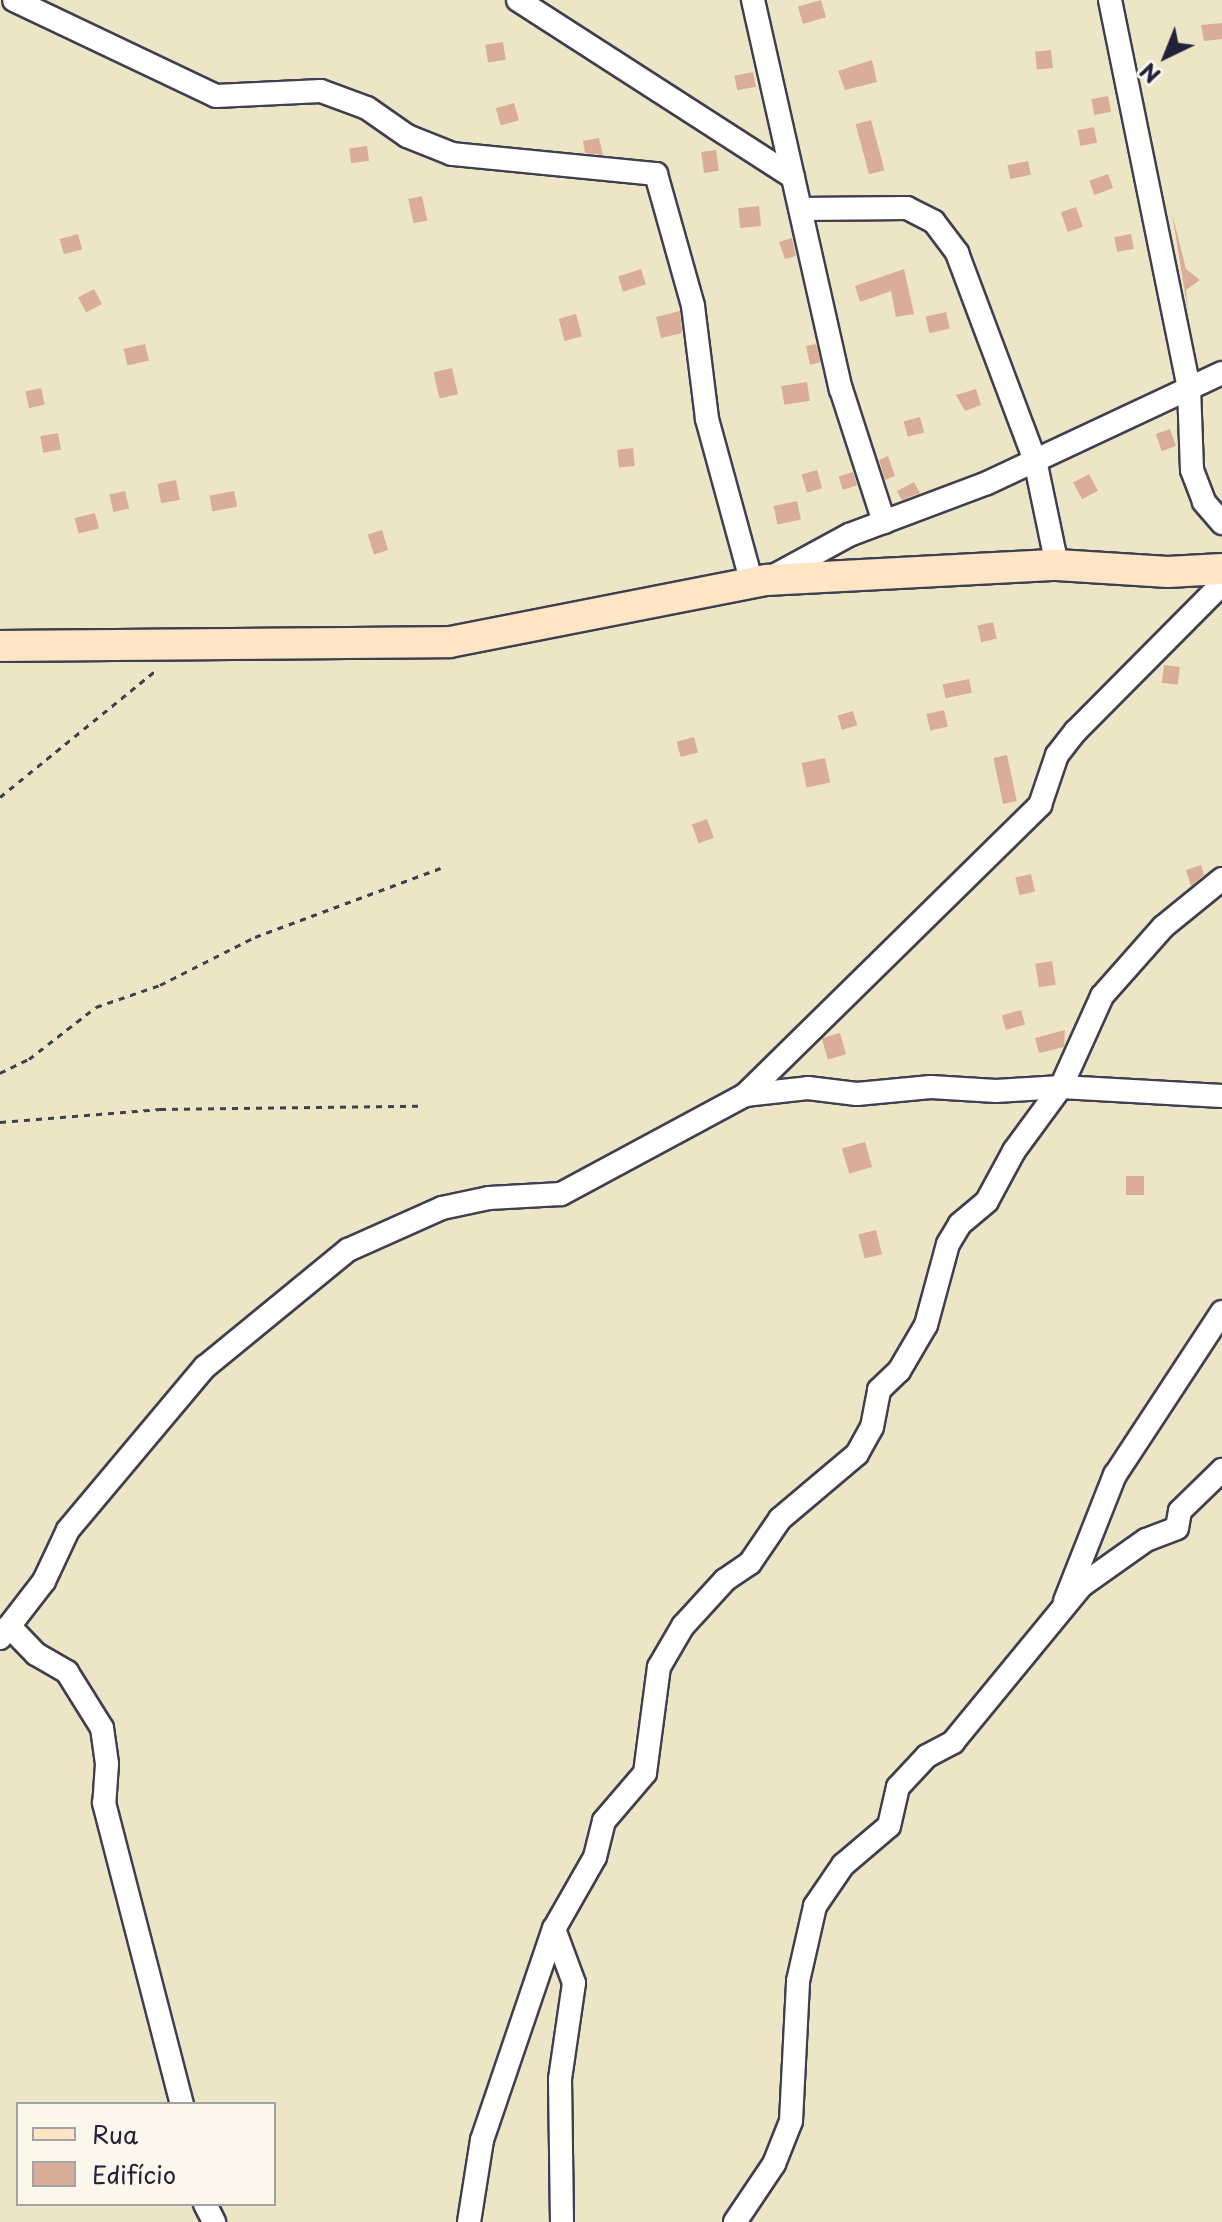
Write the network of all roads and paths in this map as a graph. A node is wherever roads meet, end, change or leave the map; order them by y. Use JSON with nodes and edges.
{"nodes":[{"id":1,"x":14,"y":0,"type":"edge"},
{"id":2,"x":518,"y":0,"type":"edge"},
{"id":3,"x":753,"y":0,"type":"edge"},
{"id":4,"x":1110,"y":0,"type":"edge"},
{"id":5,"x":793,"y":177,"type":"junction"},
{"id":6,"x":801,"y":209,"type":"junction"},
{"id":7,"x":1222,"y":373,"type":"edge"},
{"id":8,"x":1189,"y":388,"type":"junction"},
{"id":9,"x":1035,"y":460,"type":"junction"},
{"id":10,"x":884,"y":522,"type":"junction"},
{"id":11,"x":1222,"y":523,"type":"edge"},
{"id":12,"x":1057,"y":565,"type":"junction"},
{"id":13,"x":1222,"y":569,"type":"edge"},
{"id":14,"x":759,"y":582,"type":"junction"},
{"id":15,"x":1222,"y":584,"type":"edge"},
{"id":16,"x":191,"y":644,"type":"junction"},
{"id":17,"x":0,"y":646,"type":"edge"},
{"id":18,"x":0,"y":797,"type":"edge"},
{"id":19,"x":441,"y":868,"type":"dead end"},
{"id":20,"x":1222,"y":879,"type":"edge"},
{"id":21,"x":0,"y":1073,"type":"edge"},
{"id":22,"x":1061,"y":1087,"type":"junction"},
{"id":23,"x":745,"y":1095,"type":"junction"},
{"id":24,"x":1222,"y":1096,"type":"edge"},
{"id":25,"x":418,"y":1106,"type":"dead end"},
{"id":26,"x":0,"y":1122,"type":"edge"},
{"id":27,"x":1222,"y":1312,"type":"edge"},
{"id":28,"x":1222,"y":1470,"type":"edge"},
{"id":29,"x":1062,"y":1611,"type":"junction"},
{"id":30,"x":5,"y":1632,"type":"edge"},
{"id":31,"x":554,"y":1929,"type":"junction"},
{"id":32,"x":181,"y":2102,"type":"edge"},
{"id":33,"x":469,"y":2222,"type":"edge"},
{"id":34,"x":562,"y":2222,"type":"edge"},
{"id":35,"x":735,"y":2222,"type":"edge"}],
"edges":[{"from":1,"to":14,"type":"street"},
{"from":2,"to":5,"type":"street"},
{"from":3,"to":5,"type":"street"},
{"from":4,"to":8,"type":"street"},
{"from":5,"to":6,"type":"street"},
{"from":6,"to":9,"type":"street"},
{"from":6,"to":10,"type":"street"},
{"from":7,"to":8,"type":"street"},
{"from":8,"to":9,"type":"street"},
{"from":8,"to":11,"type":"street"},
{"from":9,"to":10,"type":"street"},
{"from":9,"to":12,"type":"street"},
{"from":10,"to":14,"type":"street"},
{"from":12,"to":13,"type":"street"},
{"from":12,"to":14,"type":"street"},
{"from":14,"to":16,"type":"street"},
{"from":15,"to":23,"type":"street"},
{"from":16,"to":17,"type":"street"},
{"from":16,"to":18,"type":"path"},
{"from":19,"to":21,"type":"path"},
{"from":20,"to":22,"type":"street"},
{"from":22,"to":23,"type":"street"},
{"from":22,"to":24,"type":"street"},
{"from":22,"to":31,"type":"street"},
{"from":23,"to":30,"type":"street"},
{"from":25,"to":26,"type":"path"},
{"from":27,"to":29,"type":"street"},
{"from":28,"to":29,"type":"street"},
{"from":29,"to":35,"type":"street"},
{"from":30,"to":32,"type":"street"},
{"from":31,"to":33,"type":"street"},
{"from":31,"to":34,"type":"street"}]}
